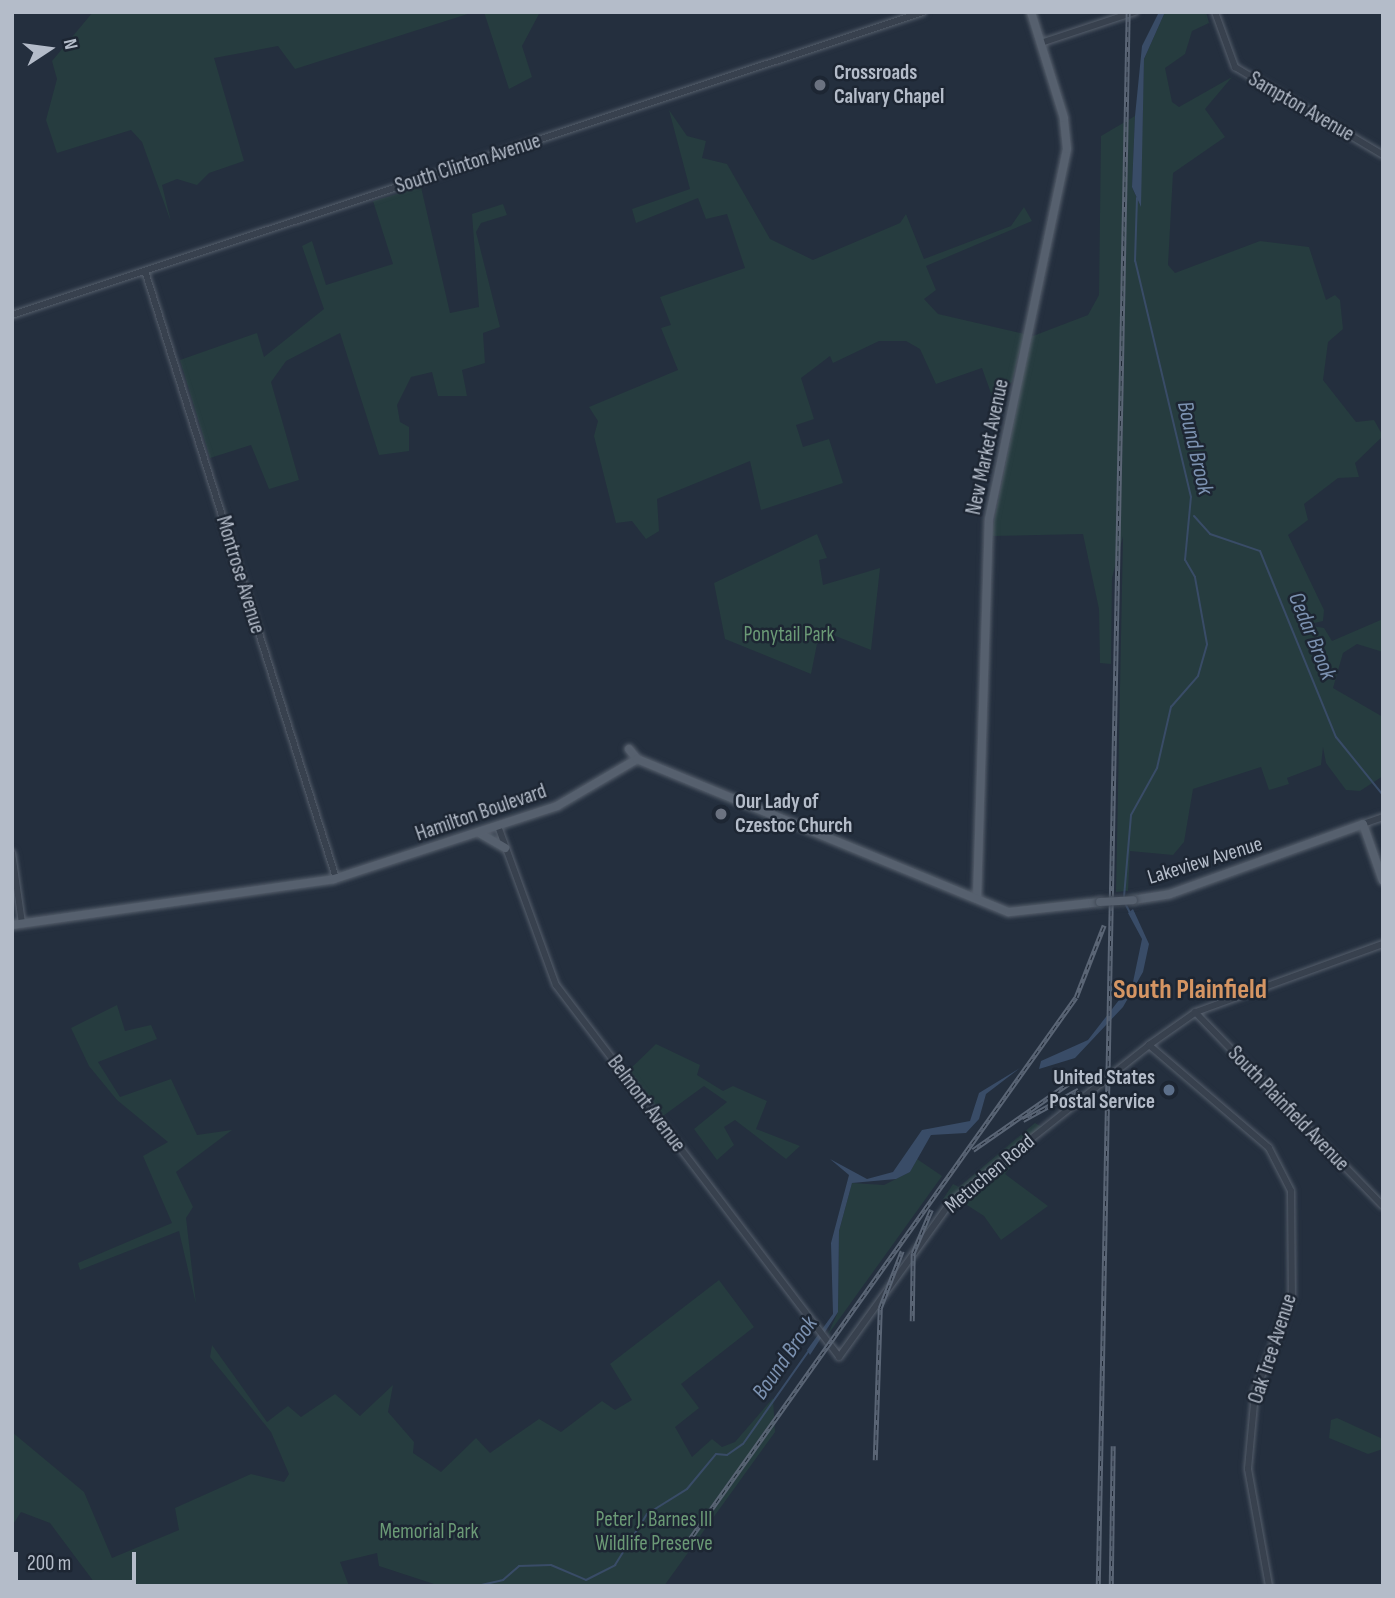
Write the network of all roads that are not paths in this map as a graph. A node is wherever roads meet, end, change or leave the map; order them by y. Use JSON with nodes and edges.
{"nodes":[{"id":1,"x":923,"y":12,"type":"edge"},
{"id":2,"x":1031,"y":12,"type":"edge"},
{"id":3,"x":1135,"y":12,"type":"edge"},
{"id":4,"x":1215,"y":12,"type":"edge"},
{"id":5,"x":1041,"y":43,"type":"junction"},
{"id":6,"x":1383,"y":155,"type":"edge"},
{"id":7,"x":145,"y":271,"type":"junction"},
{"id":8,"x":12,"y":315,"type":"edge"},
{"id":9,"x":629,"y":749,"type":"dead end"},
{"id":10,"x":637,"y":759,"type":"junction"},
{"id":11,"x":1383,"y":817,"type":"edge"},
{"id":12,"x":1363,"y":824,"type":"junction"},
{"id":13,"x":498,"y":826,"type":"junction"},
{"id":14,"x":478,"y":833,"type":"junction"},
{"id":15,"x":505,"y":848,"type":"junction"},
{"id":16,"x":12,"y":853,"type":"edge"},
{"id":17,"x":336,"y":878,"type":"junction"},
{"id":18,"x":1383,"y":881,"type":"edge"},
{"id":19,"x":977,"y":898,"type":"junction"},
{"id":20,"x":22,"y":923,"type":"junction"},
{"id":21,"x":12,"y":925,"type":"edge"},
{"id":22,"x":1383,"y":944,"type":"edge"},
{"id":23,"x":1195,"y":1013,"type":"junction"},
{"id":24,"x":1149,"y":1045,"type":"junction"},
{"id":25,"x":1383,"y":1206,"type":"edge"},
{"id":26,"x":839,"y":1357,"type":"joint"},
{"id":27,"x":1269,"y":1586,"type":"edge"}],
"edges":[{"from":1,"to":7,"type":"street","name":"South Clinton Avenue"},
{"from":2,"to":5,"type":"main road","name":"New Market Avenue"},
{"from":3,"to":5,"type":"street"},
{"from":4,"to":6,"type":"street","name":"Sampton Avenue"},
{"from":5,"to":19,"type":"main road","name":"New Market Avenue"},
{"from":7,"to":8,"type":"street","name":"South Clinton Avenue"},
{"from":7,"to":17,"type":"street","name":"Montrose Avenue"},
{"from":9,"to":10,"type":"main road"},
{"from":10,"to":13,"type":"main road","name":"Hamilton Boulevard"},
{"from":10,"to":19,"type":"main road"},
{"from":11,"to":12,"type":"street"},
{"from":12,"to":18,"type":"main road"},
{"from":12,"to":19,"type":"main road","name":"Lakeview Avenue","bridge":true},
{"from":13,"to":14,"type":"main road","name":"Hamilton Boulevard"},
{"from":13,"to":15,"type":"street","name":"Belmont Avenue"},
{"from":14,"to":15,"type":"main road"},
{"from":14,"to":17,"type":"main road","name":"Hamilton Boulevard"},
{"from":15,"to":26,"type":"street","name":"Belmont Avenue"},
{"from":16,"to":20,"type":"street"},
{"from":17,"to":20,"type":"main road","name":"Hamilton Boulevard"},
{"from":20,"to":21,"type":"main road","name":"Hamilton Boulevard"},
{"from":22,"to":23,"type":"street","name":"Metuchen Road"},
{"from":23,"to":24,"type":"street","name":"Metuchen Road"},
{"from":23,"to":25,"type":"street","name":"South Plainfield Avenue"},
{"from":24,"to":26,"type":"street","name":"Metuchen Road"},
{"from":24,"to":27,"type":"street","name":"Oak Tree Avenue"}]}
